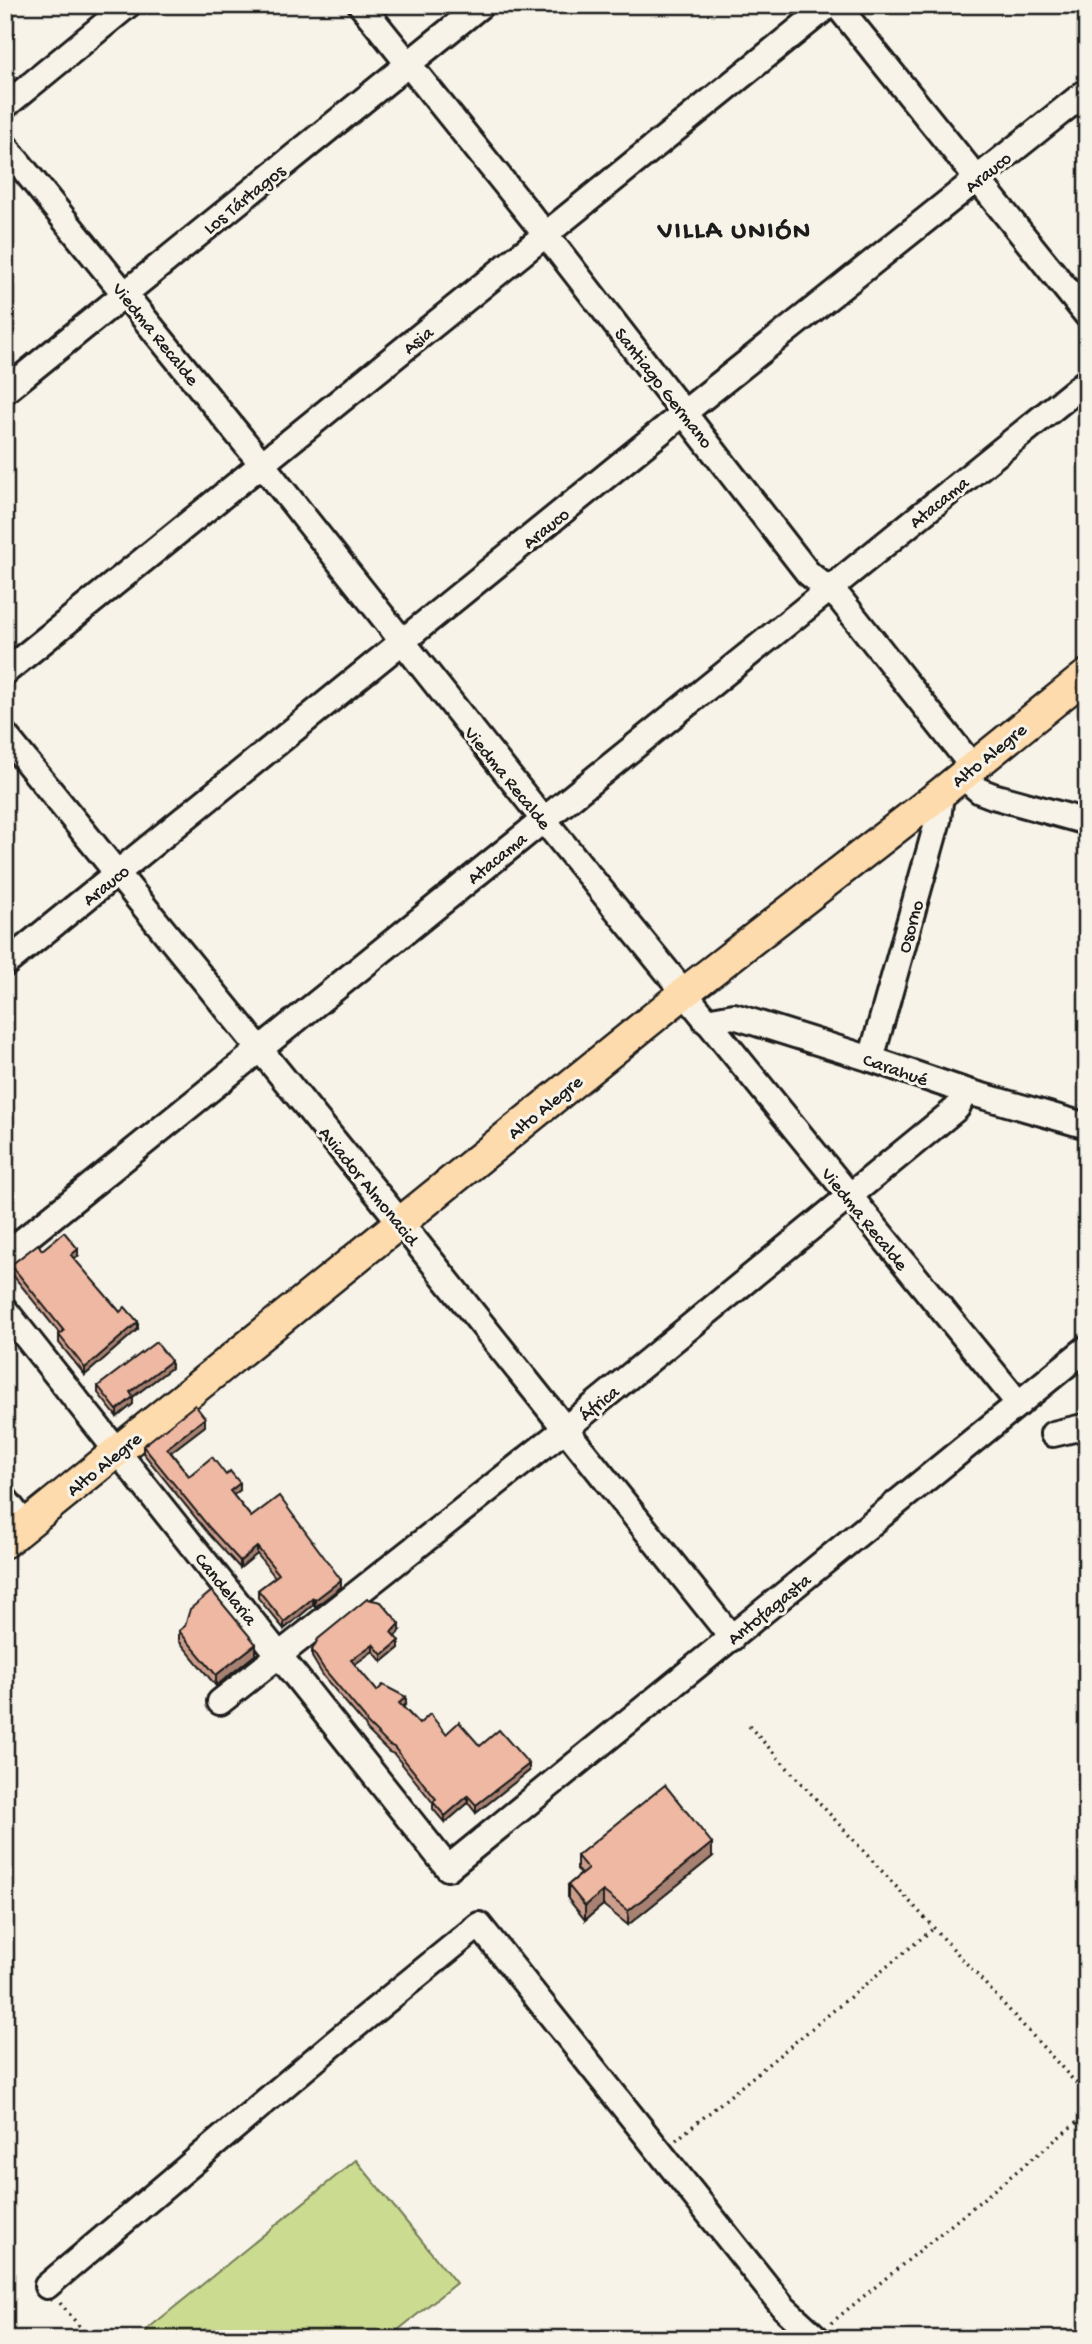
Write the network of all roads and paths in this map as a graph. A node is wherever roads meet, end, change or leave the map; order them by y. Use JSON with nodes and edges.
{"nodes":[{"id":1,"x":128,"y":5,"type":"edge"},
{"id":2,"x":361,"y":5,"type":"edge"},
{"id":3,"x":481,"y":5,"type":"edge"},
{"id":4,"x":829,"y":5,"type":"edge"},
{"id":5,"x":837,"y":5,"type":"edge"},
{"id":6,"x":408,"y":64,"type":"junction"},
{"id":7,"x":1087,"y":91,"type":"edge"},
{"id":8,"x":5,"y":106,"type":"edge"},
{"id":9,"x":5,"y":146,"type":"edge"},
{"id":10,"x":977,"y":179,"type":"junction"},
{"id":11,"x":546,"y":235,"type":"junction"},
{"id":12,"x":125,"y":293,"type":"junction"},
{"id":13,"x":1087,"y":315,"type":"edge"},
{"id":14,"x":1087,"y":381,"type":"edge"},
{"id":15,"x":5,"y":391,"type":"edge"},
{"id":16,"x":685,"y":412,"type":"junction"},
{"id":17,"x":262,"y":464,"type":"junction"},
{"id":18,"x":827,"y":590,"type":"junction"},
{"id":19,"x":403,"y":643,"type":"junction"},
{"id":20,"x":5,"y":672,"type":"edge"},
{"id":21,"x":1087,"y":675,"type":"edge"},
{"id":22,"x":5,"y":735,"type":"edge"},
{"id":23,"x":958,"y":778,"type":"junction"},
{"id":24,"x":543,"y":819,"type":"junction"},
{"id":25,"x":1087,"y":822,"type":"edge"},
{"id":26,"x":117,"y":874,"type":"junction"},
{"id":27,"x":5,"y":964,"type":"edge"},
{"id":28,"x":684,"y":993,"type":"junction"},
{"id":29,"x":706,"y":1021,"type":"junction"},
{"id":30,"x":260,"y":1049,"type":"junction"},
{"id":31,"x":871,"y":1059,"type":"junction"},
{"id":32,"x":965,"y":1091,"type":"junction"},
{"id":33,"x":1087,"y":1126,"type":"edge"},
{"id":34,"x":849,"y":1198,"type":"junction"},
{"id":35,"x":401,"y":1223,"type":"junction"},
{"id":36,"x":5,"y":1255,"type":"edge"},
{"id":37,"x":5,"y":1310,"type":"edge"},
{"id":38,"x":1087,"y":1348,"type":"edge"},
{"id":39,"x":1019,"y":1404,"type":"junction"},
{"id":40,"x":1087,"y":1426,"type":"edge"},
{"id":41,"x":565,"y":1429,"type":"junction"},
{"id":42,"x":1053,"y":1434,"type":"dead end"},
{"id":43,"x":117,"y":1451,"type":"junction"},
{"id":44,"x":5,"y":1499,"type":"edge"},
{"id":45,"x":16,"y":1534,"type":"edge"},
{"id":46,"x":732,"y":1638,"type":"junction"},
{"id":47,"x":282,"y":1656,"type":"junction"},
{"id":48,"x":220,"y":1702,"type":"dead end"},
{"id":49,"x":749,"y":1726,"type":"dead end"},
{"id":50,"x":448,"y":1868,"type":"joint"},
{"id":51,"x":934,"y":1928,"type":"junction"},
{"id":52,"x":1087,"y":2095,"type":"edge"},
{"id":53,"x":1087,"y":2114,"type":"edge"},
{"id":54,"x":661,"y":2153,"type":"junction"},
{"id":55,"x":47,"y":2286,"type":"joint"},
{"id":56,"x":815,"y":2338,"type":"edge"},
{"id":57,"x":90,"y":2339,"type":"edge"}],
"edges":[{"from":1,"to":8,"type":"street"},
{"from":2,"to":6,"type":"street","name":"Santiago Germano"},
{"from":3,"to":6,"type":"street","name":"Los Tártagos"},
{"from":4,"to":11,"type":"street","name":"Asia"},
{"from":5,"to":10,"type":"street"},
{"from":6,"to":11,"type":"street","name":"Santiago Germano"},
{"from":6,"to":12,"type":"street","name":"Los Tártagos"},
{"from":7,"to":10,"type":"street","name":"Arauco"},
{"from":9,"to":12,"type":"street","name":"Viedma Recalde"},
{"from":10,"to":13,"type":"street"},
{"from":10,"to":16,"type":"street","name":"Arauco"},
{"from":11,"to":16,"type":"street","name":"Santiago Germano"},
{"from":11,"to":17,"type":"street","name":"Asia"},
{"from":12,"to":15,"type":"street","name":"Los Tártagos"},
{"from":12,"to":17,"type":"street","name":"Viedma Recalde"},
{"from":14,"to":18,"type":"street","name":"Atacama"},
{"from":16,"to":18,"type":"street","name":"Santiago Germano"},
{"from":16,"to":19,"type":"street","name":"Arauco"},
{"from":17,"to":19,"type":"street","name":"Viedma Recalde"},
{"from":17,"to":20,"type":"street","name":"Asia"},
{"from":18,"to":23,"type":"street","name":"Santiago Germano"},
{"from":18,"to":24,"type":"street","name":"Atacama"},
{"from":19,"to":24,"type":"street","name":"Viedma Recalde"},
{"from":19,"to":26,"type":"street","name":"Arauco"},
{"from":21,"to":23,"type":"main road","name":"Alto Alegre"},
{"from":22,"to":26,"type":"street","name":"Aviador Almonacid"},
{"from":23,"to":25,"type":"street","name":"Santiago Germano"},
{"from":23,"to":28,"type":"main road","name":"Alto Alegre"},
{"from":23,"to":31,"type":"street","name":"Osorno"},
{"from":24,"to":28,"type":"street","name":"Viedma Recalde"},
{"from":24,"to":30,"type":"street","name":"Atacama"},
{"from":26,"to":27,"type":"street","name":"Arauco"},
{"from":26,"to":30,"type":"street","name":"Aviador Almonacid"},
{"from":28,"to":29,"type":"street","name":"Viedma Recalde"},
{"from":28,"to":35,"type":"main road","name":"Alto Alegre"},
{"from":29,"to":31,"type":"street","name":"Carahué"},
{"from":29,"to":34,"type":"street","name":"Viedma Recalde"},
{"from":30,"to":35,"type":"street","name":"Aviador Almonacid"},
{"from":30,"to":36,"type":"street","name":"Atacama"},
{"from":31,"to":32,"type":"street","name":"Carahué"},
{"from":32,"to":33,"type":"street","name":"Carahué"},
{"from":32,"to":34,"type":"street","name":"África"},
{"from":34,"to":39,"type":"street","name":"Viedma Recalde"},
{"from":34,"to":41,"type":"street","name":"África"},
{"from":35,"to":41,"type":"street","name":"Aviador Almonacid"},
{"from":35,"to":43,"type":"main road","name":"Alto Alegre"},
{"from":37,"to":43,"type":"street","name":"Candelaria"},
{"from":38,"to":39,"type":"street","name":"Antofagasta"},
{"from":39,"to":46,"type":"street","name":"Antofagasta"},
{"from":40,"to":42,"type":"street"},
{"from":41,"to":46,"type":"street","name":"Aviador Almonacid"},
{"from":41,"to":47,"type":"street","name":"África"},
{"from":43,"to":45,"type":"main road","name":"Alto Alegre"},
{"from":43,"to":47,"type":"street","name":"Candelaria"},
{"from":44,"to":45,"type":"street"},
{"from":46,"to":50,"type":"street","name":"Antofagasta"},
{"from":47,"to":48,"type":"street","name":"África"},
{"from":47,"to":50,"type":"street","name":"Candelaria"},
{"from":49,"to":51,"type":"path"},
{"from":51,"to":52,"type":"path"},
{"from":51,"to":54,"type":"path"},
{"from":53,"to":56,"type":"path"},
{"from":54,"to":55,"type":"street"},
{"from":54,"to":56,"type":"street"},
{"from":55,"to":57,"type":"path"}]}
